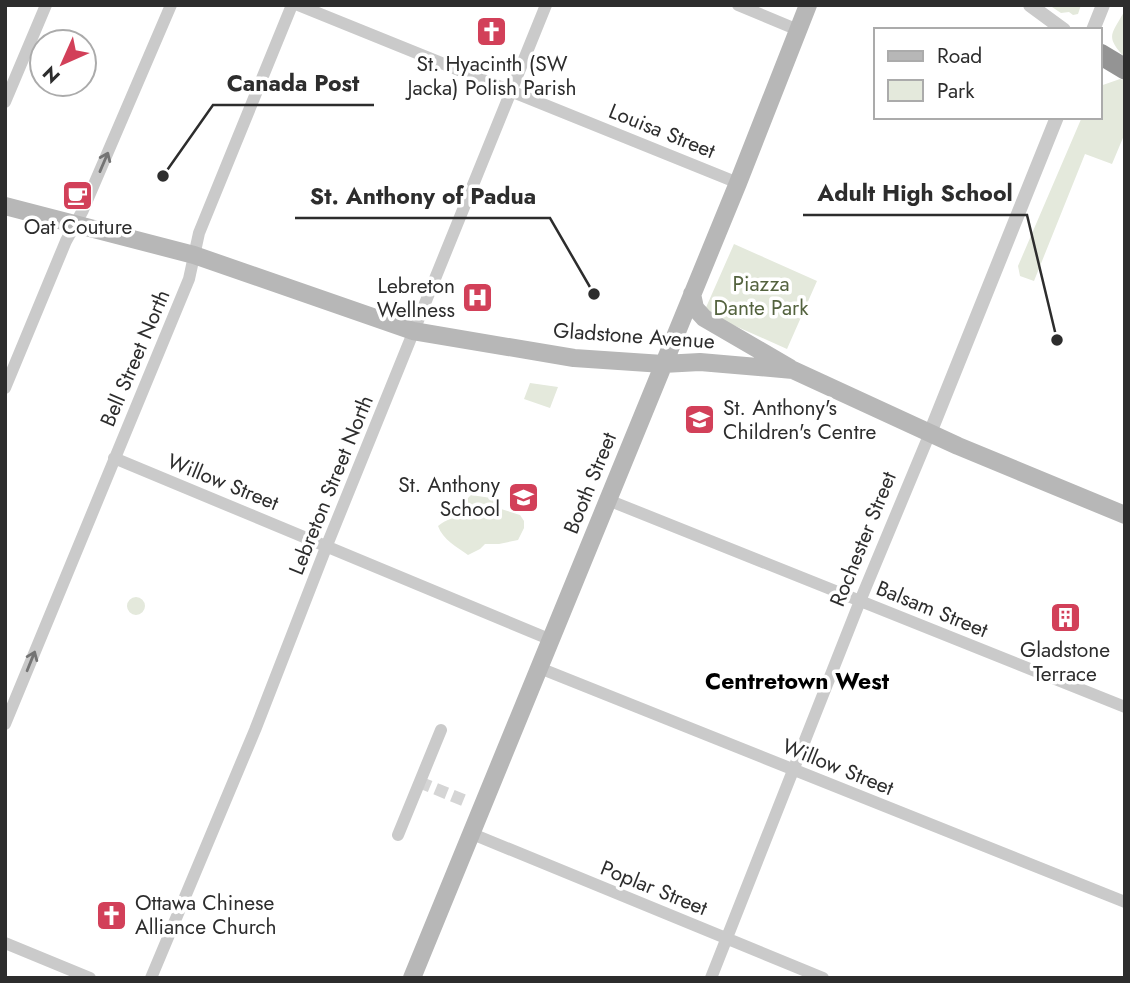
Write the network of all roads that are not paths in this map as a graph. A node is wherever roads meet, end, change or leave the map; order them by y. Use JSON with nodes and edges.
{"nodes":[{"id":1,"x":46,"y":5,"type":"edge"},
{"id":2,"x":171,"y":5,"type":"edge"},
{"id":3,"x":292,"y":5,"type":"edge"},
{"id":4,"x":298,"y":5,"type":"edge"},
{"id":5,"x":546,"y":5,"type":"edge"},
{"id":6,"x":738,"y":5,"type":"edge"},
{"id":7,"x":808,"y":5,"type":"edge"},
{"id":8,"x":1030,"y":5,"type":"edge"},
{"id":9,"x":1103,"y":5,"type":"edge"},
{"id":10,"x":1061,"y":28,"type":"edge"},
{"id":11,"x":1094,"y":28,"type":"edge"},
{"id":12,"x":798,"y":30,"type":"junction"},
{"id":13,"x":1102,"y":55,"type":"edge"},
{"id":14,"x":1125,"y":69,"type":"edge"},
{"id":15,"x":512,"y":91,"type":"junction"},
{"id":16,"x":5,"y":102,"type":"edge"},
{"id":17,"x":1056,"y":119,"type":"edge"},
{"id":18,"x":738,"y":183,"type":"junction"},
{"id":19,"x":5,"y":206,"type":"edge"},
{"id":20,"x":76,"y":224,"type":"junction"},
{"id":21,"x":194,"y":255,"type":"junction"},
{"id":22,"x":692,"y":294,"type":"junction"},
{"id":23,"x":414,"y":331,"type":"junction"},
{"id":24,"x":663,"y":364,"type":"junction"},
{"id":25,"x":793,"y":370,"type":"junction"},
{"id":26,"x":5,"y":387,"type":"edge"},
{"id":27,"x":930,"y":433,"type":"junction"},
{"id":28,"x":114,"y":458,"type":"junction"},
{"id":29,"x":608,"y":500,"type":"junction"},
{"id":30,"x":1125,"y":515,"type":"edge"},
{"id":31,"x":327,"y":545,"type":"junction"},
{"id":32,"x":860,"y":601,"type":"junction"},
{"id":33,"x":550,"y":639,"type":"junction"},
{"id":34,"x":537,"y":667,"type":"junction"},
{"id":35,"x":8,"y":707,"type":"edge"},
{"id":36,"x":1125,"y":707,"type":"edge"},
{"id":37,"x":5,"y":724,"type":"edge"},
{"id":38,"x":441,"y":730,"type":"dead end"},
{"id":39,"x":794,"y":771,"type":"junction"},
{"id":40,"x":470,"y":833,"type":"junction"},
{"id":41,"x":398,"y":835,"type":"dead end"},
{"id":42,"x":1125,"y":902,"type":"edge"},
{"id":43,"x":726,"y":938,"type":"junction"},
{"id":44,"x":5,"y":943,"type":"edge"},
{"id":45,"x":90,"y":978,"type":"edge"},
{"id":46,"x":151,"y":978,"type":"edge"},
{"id":47,"x":412,"y":978,"type":"edge"},
{"id":48,"x":711,"y":978,"type":"edge"},
{"id":49,"x":823,"y":978,"type":"edge"}],
"edges":[{"from":1,"to":16,"type":"street"},
{"from":20,"to":2,"type":"street","one_way":true},
{"from":3,"to":21,"type":"street","name":"Bell Street North"},
{"from":4,"to":15,"type":"street","name":"Louisa Street"},
{"from":5,"to":15,"type":"street","name":"Lebreton Street North"},
{"from":6,"to":12,"type":"street"},
{"from":7,"to":12,"type":"main road","name":"Booth Street"},
{"from":8,"to":10,"type":"street"},
{"from":9,"to":11,"type":"street"},
{"from":12,"to":18,"type":"main road","name":"Booth Street"},
{"from":13,"to":14,"type":"highway"},
{"from":15,"to":18,"type":"street","name":"Louisa Street"},
{"from":15,"to":23,"type":"street","name":"Lebreton Street North"},
{"from":17,"to":27,"type":"street","name":"Rochester Street"},
{"from":18,"to":22,"type":"main road","name":"Booth Street"},
{"from":19,"to":20,"type":"main road","name":"Gladstone Avenue"},
{"from":20,"to":21,"type":"main road","name":"Gladstone Avenue"},
{"from":20,"to":26,"type":"street"},
{"from":21,"to":23,"type":"main road","name":"Gladstone Avenue"},
{"from":21,"to":28,"type":"street","name":"Bell Street North"},
{"from":22,"to":24,"type":"main road","name":"Booth Street"},
{"from":22,"to":25,"type":"main road"},
{"from":23,"to":24,"type":"main road","name":"Gladstone Avenue"},
{"from":23,"to":31,"type":"street","name":"Lebreton Street North"},
{"from":24,"to":25,"type":"main road","name":"Gladstone Avenue"},
{"from":24,"to":29,"type":"main road","name":"Booth Street"},
{"from":25,"to":27,"type":"main road","name":"Gladstone Avenue"},
{"from":27,"to":30,"type":"main road","name":"Gladstone Avenue"},
{"from":27,"to":32,"type":"street","name":"Rochester Street"},
{"from":28,"to":31,"type":"street","name":"Willow Street"},
{"from":35,"to":28,"type":"street","name":"Bell Street North","one_way":true},
{"from":29,"to":32,"type":"street","name":"Balsam Street"},
{"from":29,"to":33,"type":"main road","name":"Booth Street"},
{"from":31,"to":33,"type":"street","name":"Willow Street"},
{"from":31,"to":46,"type":"street","name":"Lebreton Street North"},
{"from":32,"to":36,"type":"street","name":"Balsam Street"},
{"from":32,"to":39,"type":"street","name":"Rochester Street"},
{"from":33,"to":34,"type":"main road","name":"Booth Street"},
{"from":34,"to":39,"type":"street","name":"Willow Street"},
{"from":34,"to":40,"type":"main road","name":"Booth Street"},
{"from":35,"to":37,"type":"street","name":"Bell Street North"},
{"from":38,"to":41,"type":"street"},
{"from":39,"to":42,"type":"street","name":"Willow Street"},
{"from":39,"to":43,"type":"street","name":"Rochester Street"},
{"from":40,"to":43,"type":"street","name":"Poplar Street"},
{"from":40,"to":47,"type":"main road","name":"Booth Street"},
{"from":43,"to":48,"type":"street","name":"Rochester Street"},
{"from":43,"to":49,"type":"street","name":"Poplar Street"},
{"from":44,"to":45,"type":"street"}]}
